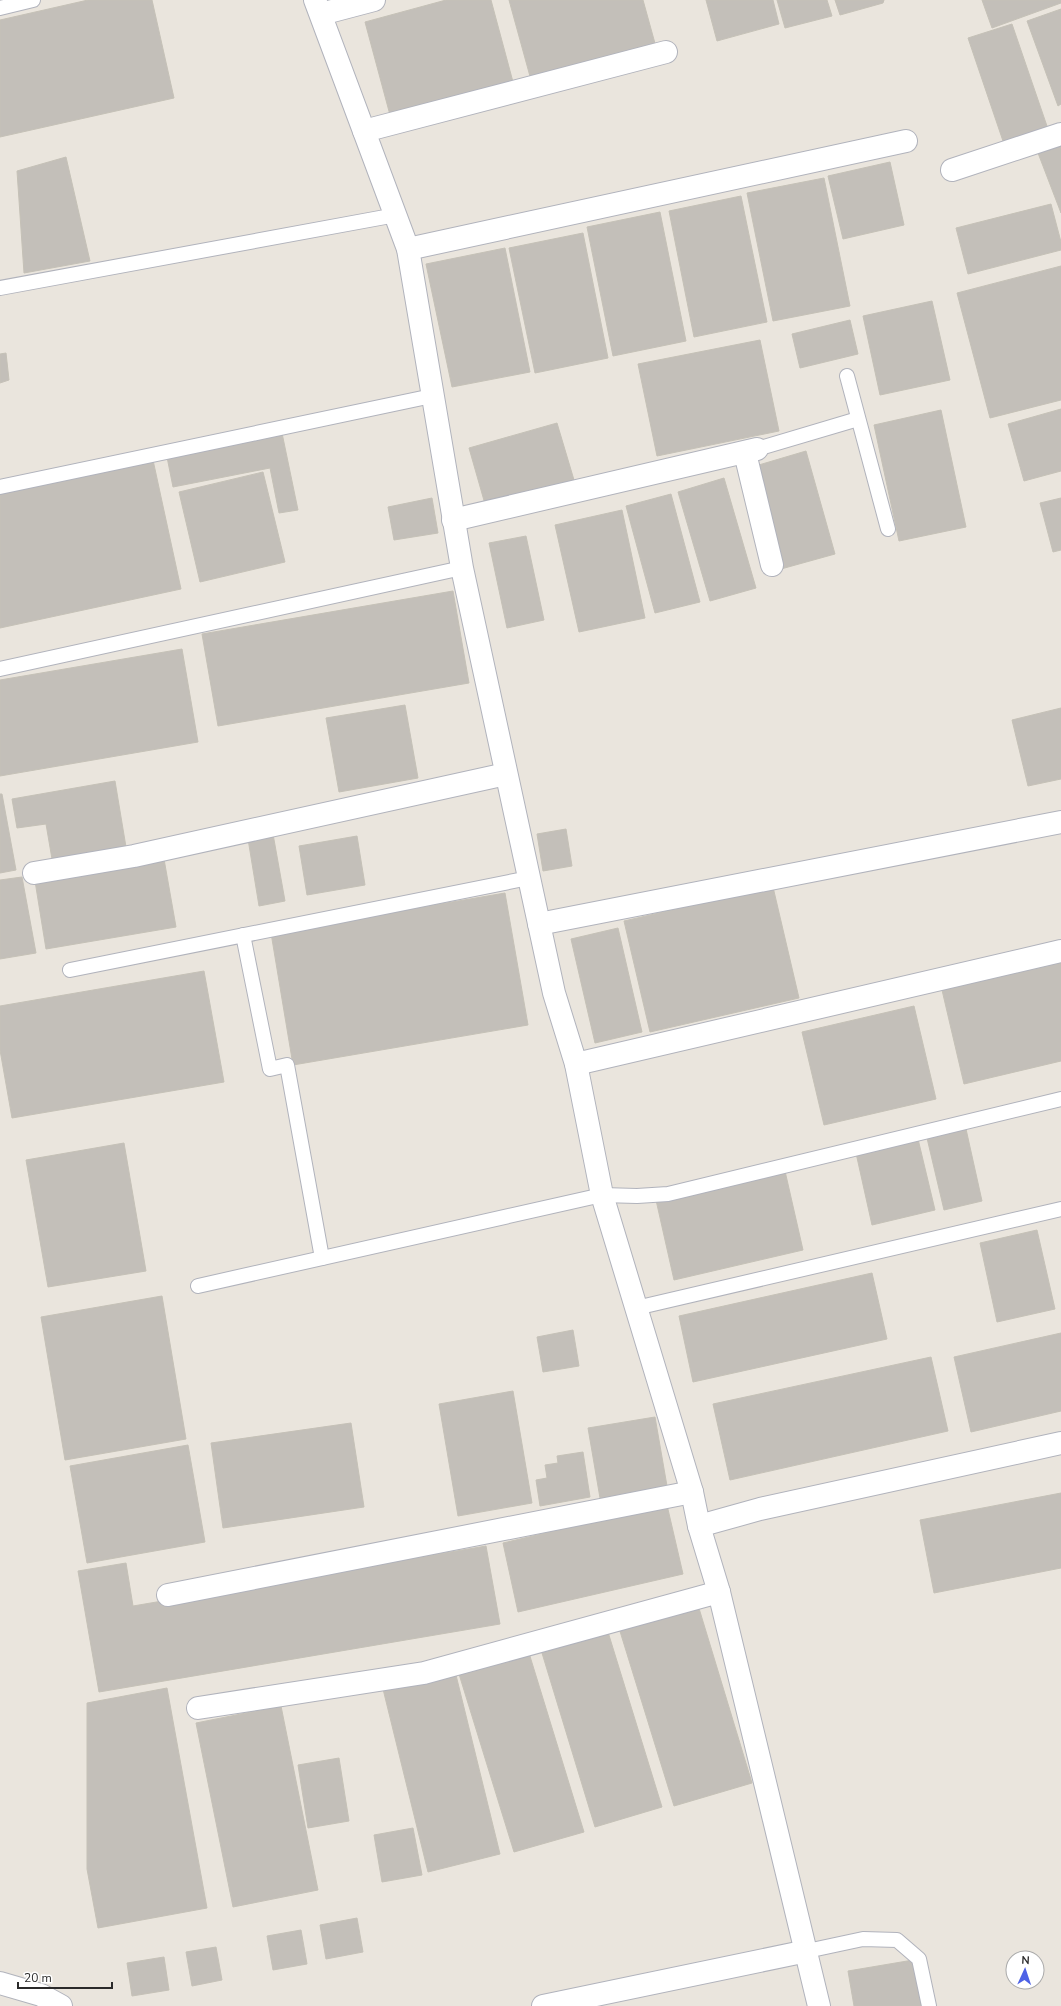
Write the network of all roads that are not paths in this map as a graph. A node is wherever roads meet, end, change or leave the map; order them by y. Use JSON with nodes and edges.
{"nodes":[{"id":1,"x":33,"y":0,"type":"edge"},
{"id":2,"x":374,"y":0,"type":"edge"},
{"id":3,"x":318,"y":7,"type":"edge"},
{"id":4,"x":0,"y":8,"type":"edge"},
{"id":5,"x":666,"y":52,"type":"dead end"},
{"id":6,"x":364,"y":131,"type":"junction"},
{"id":7,"x":1061,"y":134,"type":"edge"},
{"id":8,"x":906,"y":141,"type":"dead end"},
{"id":9,"x":952,"y":170,"type":"dead end"},
{"id":10,"x":396,"y":215,"type":"junction"},
{"id":11,"x":408,"y":249,"type":"junction"},
{"id":12,"x":0,"y":288,"type":"edge"},
{"id":13,"x":846,"y":376,"type":"dead end"},
{"id":14,"x":432,"y":396,"type":"junction"},
{"id":15,"x":858,"y":419,"type":"junction"},
{"id":16,"x":751,"y":451,"type":"junction"},
{"id":17,"x":0,"y":487,"type":"edge"},
{"id":18,"x":453,"y":520,"type":"junction"},
{"id":19,"x":888,"y":529,"type":"dead end"},
{"id":20,"x":772,"y":565,"type":"dead end"},
{"id":21,"x":462,"y":568,"type":"junction"},
{"id":22,"x":0,"y":669,"type":"edge"},
{"id":23,"x":506,"y":774,"type":"junction"},
{"id":24,"x":1061,"y":822,"type":"edge"},
{"id":25,"x":34,"y":874,"type":"dead end"},
{"id":26,"x":529,"y":878,"type":"junction"},
{"id":27,"x":539,"y":924,"type":"junction"},
{"id":28,"x":243,"y":935,"type":"junction"},
{"id":29,"x":1061,"y":951,"type":"edge"},
{"id":30,"x":70,"y":970,"type":"dead end"},
{"id":31,"x":576,"y":1064,"type":"junction"},
{"id":32,"x":1061,"y":1099,"type":"edge"},
{"id":33,"x":602,"y":1196,"type":"junction"},
{"id":34,"x":1061,"y":1209,"type":"edge"},
{"id":35,"x":322,"y":1258,"type":"junction"},
{"id":36,"x":198,"y":1286,"type":"dead end"},
{"id":37,"x":636,"y":1308,"type":"junction"},
{"id":38,"x":1061,"y":1443,"type":"edge"},
{"id":39,"x":692,"y":1492,"type":"junction"},
{"id":40,"x":699,"y":1526,"type":"junction"},
{"id":41,"x":719,"y":1592,"type":"junction"},
{"id":42,"x":168,"y":1595,"type":"dead end"},
{"id":43,"x":198,"y":1708,"type":"dead end"},
{"id":44,"x":807,"y":1951,"type":"junction"},
{"id":45,"x":0,"y":1983,"type":"edge"},
{"id":46,"x":61,"y":2006,"type":"edge"},
{"id":47,"x":543,"y":2006,"type":"edge"},
{"id":48,"x":819,"y":2006,"type":"edge"},
{"id":49,"x":929,"y":2006,"type":"edge"}],
"edges":[{"from":1,"to":4,"type":"lane"},
{"from":2,"to":3,"type":"street"},
{"from":3,"to":6,"type":"street"},
{"from":5,"to":6,"type":"street"},
{"from":6,"to":10,"type":"street"},
{"from":7,"to":9,"type":"street"},
{"from":8,"to":11,"type":"street"},
{"from":10,"to":11,"type":"street"},
{"from":10,"to":12,"type":"lane"},
{"from":11,"to":14,"type":"street"},
{"from":13,"to":15,"type":"lane"},
{"from":14,"to":17,"type":"lane"},
{"from":14,"to":18,"type":"street"},
{"from":15,"to":16,"type":"lane"},
{"from":15,"to":19,"type":"lane"},
{"from":16,"to":18,"type":"street"},
{"from":16,"to":20,"type":"street"},
{"from":18,"to":21,"type":"street"},
{"from":21,"to":22,"type":"lane"},
{"from":21,"to":23,"type":"street"},
{"from":23,"to":25,"type":"street"},
{"from":23,"to":26,"type":"street"},
{"from":24,"to":27,"type":"street"},
{"from":26,"to":27,"type":"street"},
{"from":26,"to":28,"type":"lane"},
{"from":27,"to":31,"type":"street"},
{"from":28,"to":30,"type":"lane"},
{"from":28,"to":35,"type":"lane"},
{"from":29,"to":31,"type":"street"},
{"from":31,"to":33,"type":"street"},
{"from":32,"to":33,"type":"lane"},
{"from":33,"to":35,"type":"lane"},
{"from":33,"to":37,"type":"street"},
{"from":34,"to":37,"type":"lane"},
{"from":35,"to":36,"type":"lane"},
{"from":37,"to":39,"type":"street"},
{"from":38,"to":40,"type":"street"},
{"from":39,"to":40,"type":"street"},
{"from":39,"to":42,"type":"street"},
{"from":40,"to":41,"type":"street"},
{"from":41,"to":43,"type":"street"},
{"from":41,"to":44,"type":"street"},
{"from":44,"to":47,"type":"street"},
{"from":44,"to":48,"type":"street"},
{"from":44,"to":49,"type":"lane"},
{"from":45,"to":46,"type":"street"}]}
